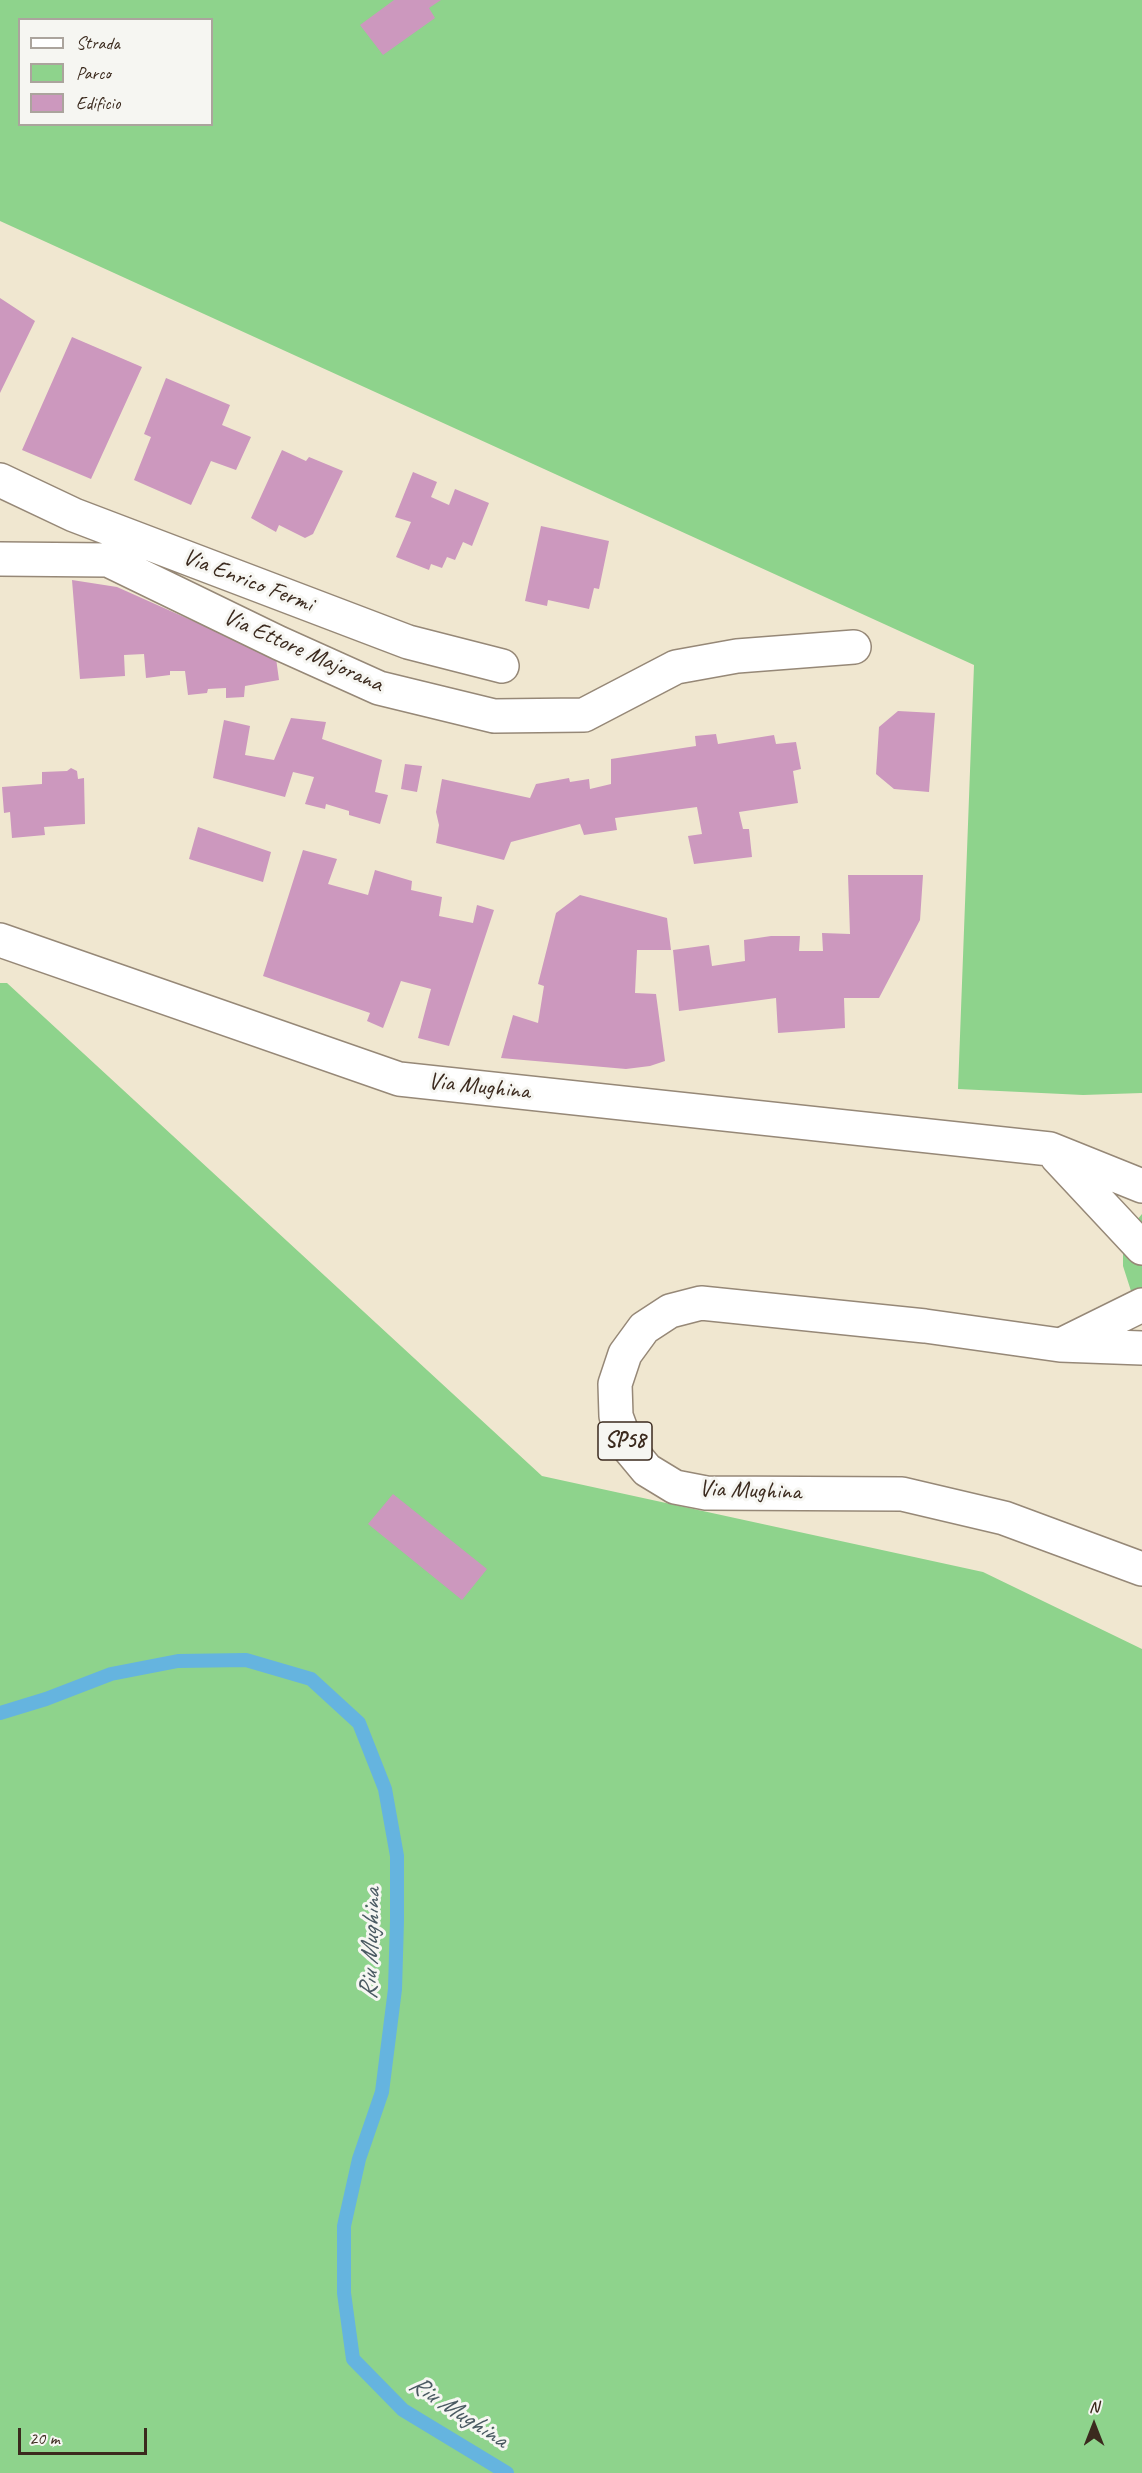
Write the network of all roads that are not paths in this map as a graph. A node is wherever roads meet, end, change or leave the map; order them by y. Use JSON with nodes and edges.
{"nodes":[{"id":1,"x":0,"y":480,"type":"edge"},
{"id":2,"x":0,"y":559,"type":"edge"},
{"id":3,"x":854,"y":647,"type":"dead end"},
{"id":4,"x":502,"y":666,"type":"dead end"},
{"id":5,"x":0,"y":940,"type":"edge"},
{"id":6,"x":1050,"y":1149,"type":"junction"},
{"id":7,"x":1142,"y":1186,"type":"edge"},
{"id":8,"x":1142,"y":1248,"type":"edge"},
{"id":9,"x":1142,"y":1305,"type":"edge"},
{"id":10,"x":1060,"y":1345,"type":"junction"},
{"id":11,"x":1142,"y":1348,"type":"edge"},
{"id":12,"x":1142,"y":1569,"type":"edge"}],
"edges":[{"from":1,"to":4,"type":"main road","name":"Via Enrico Fermi"},
{"from":2,"to":3,"type":"main road","name":"Via Ettore Majorana"},
{"from":5,"to":6,"type":"main road","name":"Via Mughina"},
{"from":6,"to":7,"type":"main road","name":"Via Mughina"},
{"from":6,"to":8,"type":"main road"},
{"from":9,"to":10,"type":"main road"},
{"from":10,"to":11,"type":"main road","name":"Via Mughina"},
{"from":10,"to":12,"type":"main road","name":"Via Mughina","number":"SP58"}]}
